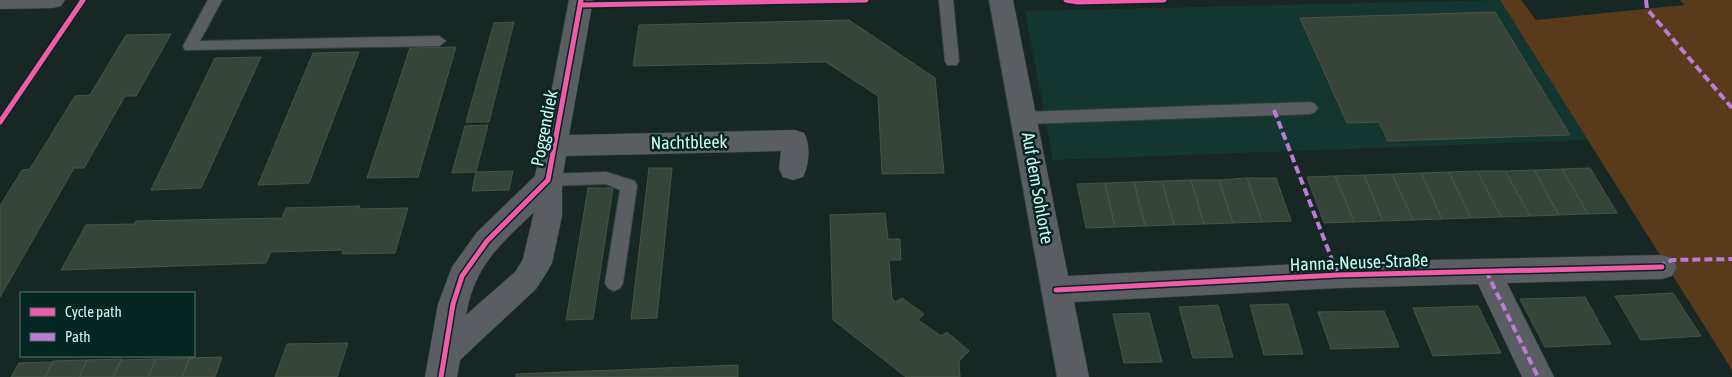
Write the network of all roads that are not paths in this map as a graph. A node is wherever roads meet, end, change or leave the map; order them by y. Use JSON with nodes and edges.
{"nodes":[{"id":1,"x":54,"y":0,"type":"edge"},
{"id":2,"x":215,"y":0,"type":"edge"},
{"id":3,"x":581,"y":0,"type":"edge"},
{"id":4,"x":946,"y":0,"type":"edge"},
{"id":5,"x":1001,"y":0,"type":"edge"},
{"id":6,"x":0,"y":1,"type":"edge"},
{"id":7,"x":439,"y":41,"type":"dead end"},
{"id":8,"x":952,"y":61,"type":"dead end"},
{"id":9,"x":1310,"y":108,"type":"dead end"},
{"id":10,"x":1025,"y":118,"type":"junction"},
{"id":11,"x":555,"y":146,"type":"junction"},
{"id":12,"x":793,"y":169,"type":"dead end"},
{"id":13,"x":548,"y":180,"type":"junction"},
{"id":14,"x":1662,"y":267,"type":"dead end"},
{"id":15,"x":1486,"y":271,"type":"junction"},
{"id":16,"x":614,"y":283,"type":"dead end"},
{"id":17,"x":1056,"y":290,"type":"junction"},
{"id":18,"x":444,"y":364,"type":"edge"},
{"id":19,"x":1072,"y":377,"type":"edge"},
{"id":20,"x":1538,"y":377,"type":"edge"}],
"edges":[{"from":1,"to":6,"type":"street"},
{"from":2,"to":7,"type":"lane"},
{"from":3,"to":11,"type":"street","name":"Poggendiek"},
{"from":4,"to":8,"type":"lane"},
{"from":5,"to":10,"type":"street","name":"Auf dem Sohlorte"},
{"from":9,"to":10,"type":"lane"},
{"from":10,"to":17,"type":"street","name":"Auf dem Sohlorte"},
{"from":11,"to":12,"type":"street","name":"Nachtbleek"},
{"from":11,"to":13,"type":"street","name":"Poggendiek"},
{"from":13,"to":16,"type":"lane"},
{"from":13,"to":18,"type":"street","name":"Poggendiek"},
{"from":13,"to":18,"type":"street","name":"Poggendiek"},
{"from":14,"to":15,"type":"street","name":"Hanna-Neuse-Straße"},
{"from":15,"to":17,"type":"street","name":"Hanna-Neuse-Straße"},
{"from":15,"to":20,"type":"street"},
{"from":17,"to":19,"type":"street","name":"Auf dem Sohlorte"}]}
